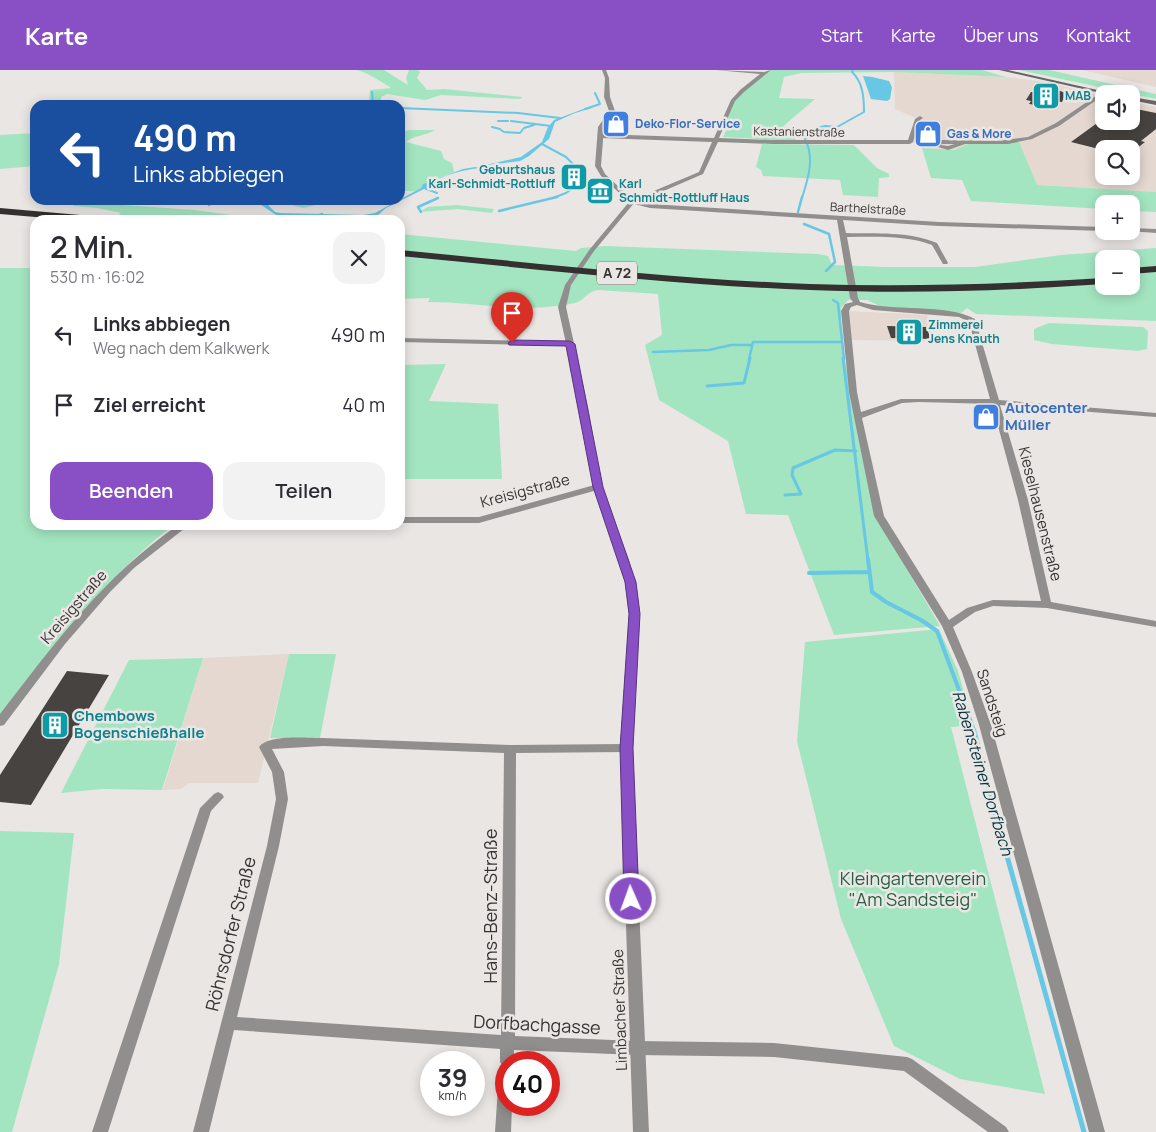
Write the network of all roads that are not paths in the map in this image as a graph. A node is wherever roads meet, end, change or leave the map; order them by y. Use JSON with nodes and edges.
{"nodes":[{"id":1,"x":604,"y":70,"type":"edge"},
{"id":2,"x":717,"y":70,"type":"edge"},
{"id":3,"x":1001,"y":70,"type":"edge"},
{"id":4,"x":767,"y":72,"type":"edge"},
{"id":5,"x":1095,"y":90,"type":"edge"},
{"id":6,"x":1095,"y":99,"type":"edge"},
{"id":7,"x":1140,"y":100,"type":"edge"},
{"id":8,"x":1156,"y":103,"type":"edge"},
{"id":9,"x":920,"y":118,"type":"dead end"},
{"id":10,"x":600,"y":136,"type":"junction"},
{"id":11,"x":716,"y":140,"type":"junction"},
{"id":12,"x":965,"y":142,"type":"dead end"},
{"id":13,"x":632,"y":202,"type":"junction"},
{"id":14,"x":0,"y":211,"type":"edge"},
{"id":15,"x":46,"y":215,"type":"edge"},
{"id":16,"x":0,"y":217,"type":"edge"},
{"id":17,"x":840,"y":218,"type":"junction"},
{"id":18,"x":30,"y":220,"type":"edge"},
{"id":19,"x":1095,"y":229,"type":"edge"},
{"id":20,"x":1140,"y":230,"type":"edge"},
{"id":21,"x":1156,"y":231,"type":"edge"},
{"id":22,"x":842,"y":235,"type":"junction"},
{"id":23,"x":405,"y":247,"type":"edge"},
{"id":24,"x":405,"y":253,"type":"edge"},
{"id":25,"x":945,"y":263,"type":"dead end"},
{"id":26,"x":1156,"y":269,"type":"edge"},
{"id":27,"x":1140,"y":270,"type":"edge"},
{"id":28,"x":1095,"y":274,"type":"edge"},
{"id":29,"x":1156,"y":276,"type":"edge"},
{"id":30,"x":1140,"y":278,"type":"edge"},
{"id":31,"x":1095,"y":281,"type":"edge"},
{"id":32,"x":832,"y":284,"type":"junction"},
{"id":33,"x":872,"y":285,"type":"junction"},
{"id":34,"x":857,"y":303,"type":"junction"},
{"id":35,"x":405,"y":340,"type":"edge"},
{"id":36,"x":570,"y":344,"type":"junction"},
{"id":37,"x":994,"y":402,"type":"junction"},
{"id":38,"x":1156,"y":415,"type":"edge"},
{"id":39,"x":859,"y":416,"type":"junction"},
{"id":40,"x":598,"y":487,"type":"junction"},
{"id":41,"x":405,"y":520,"type":"edge"},
{"id":42,"x":176,"y":530,"type":"edge"},
{"id":43,"x":1047,"y":605,"type":"junction"},
{"id":44,"x":1156,"y":624,"type":"edge"},
{"id":45,"x":947,"y":626,"type":"junction"},
{"id":46,"x":0,"y":722,"type":"edge"},
{"id":47,"x":626,"y":748,"type":"junction"},
{"id":48,"x":510,"y":749,"type":"junction"},
{"id":49,"x":218,"y":797,"type":"dead end"},
{"id":50,"x":228,"y":1023,"type":"junction"},
{"id":51,"x":508,"y":1042,"type":"junction"},
{"id":52,"x":637,"y":1048,"type":"junction"},
{"id":53,"x":508,"y":1051,"type":"edge"},
{"id":54,"x":505,"y":1116,"type":"edge"},
{"id":55,"x":100,"y":1132,"type":"edge"},
{"id":56,"x":201,"y":1132,"type":"edge"},
{"id":57,"x":504,"y":1132,"type":"edge"},
{"id":58,"x":641,"y":1132,"type":"edge"},
{"id":59,"x":1001,"y":1132,"type":"edge"},
{"id":60,"x":1097,"y":1132,"type":"edge"}],
"edges":[{"from":1,"to":10,"type":"street"},
{"from":2,"to":4,"type":"street"},
{"from":3,"to":5,"type":"main road"},
{"from":4,"to":11,"type":"street"},
{"from":6,"to":12,"type":"street"},
{"from":7,"to":8,"type":"main road"},
{"from":9,"to":11,"type":"street","name":"Kastanienstraße"},
{"from":10,"to":11,"type":"street","name":"Kastanienstraße"},
{"from":10,"to":13,"type":"street"},
{"from":11,"to":13,"type":"street"},
{"from":13,"to":17,"type":"street","name":"Barthelstraße"},
{"from":13,"to":36,"type":"street","name":"Limbacher Straße"},
{"from":14,"to":15,"type":"highway"},
{"from":16,"to":18,"type":"highway"},
{"from":17,"to":19,"type":"street","name":"Barthelstraße"},
{"from":17,"to":22,"type":"street"},
{"from":20,"to":21,"type":"street"},
{"from":22,"to":25,"type":"street"},
{"from":22,"to":34,"type":"street"},
{"from":23,"to":32,"type":"highway","number":"A 72"},
{"from":24,"to":32,"type":"highway","number":"A 72"},
{"from":26,"to":27,"type":"highway"},
{"from":28,"to":33,"type":"highway","number":"A 72"},
{"from":29,"to":30,"type":"highway"},
{"from":31,"to":33,"type":"highway","number":"A 72"},
{"from":32,"to":33,"type":"highway","number":"A 72"},
{"from":34,"to":37,"type":"street","name":"Kieselhausenstraße"},
{"from":34,"to":39,"type":"street","name":"Sandsteig"},
{"from":35,"to":36,"type":"street"},
{"from":36,"to":40,"type":"street","name":"Limbacher Straße"},
{"from":37,"to":38,"type":"street"},
{"from":37,"to":39,"type":"street"},
{"from":37,"to":43,"type":"street","name":"Kieselhausenstraße"},
{"from":39,"to":45,"type":"street","name":"Sandsteig"},
{"from":40,"to":41,"type":"street","name":"Kreisigstraße"},
{"from":40,"to":47,"type":"street","name":"Limbacher Straße"},
{"from":42,"to":46,"type":"street","name":"Kreisigstraße"},
{"from":43,"to":44,"type":"street","name":"Kieselhausenstraße"},
{"from":43,"to":45,"type":"street","name":"Kieselhausenstraße"},
{"from":45,"to":60,"type":"street","name":"Sandsteig"},
{"from":47,"to":48,"type":"street"},
{"from":47,"to":52,"type":"street","name":"Limbacher Straße"},
{"from":48,"to":50,"type":"street","name":"Röhrsdorfer Straße"},
{"from":48,"to":51,"type":"street","name":"Hans-Benz-Straße"},
{"from":49,"to":55,"type":"street"},
{"from":50,"to":51,"type":"street","name":"Dorfbachgasse"},
{"from":50,"to":56,"type":"street","name":"Röhrsdorfer Straße"},
{"from":51,"to":52,"type":"street","name":"Dorfbachgasse"},
{"from":51,"to":53,"type":"street","name":"Hans-Benz-Straße"},
{"from":52,"to":58,"type":"street","name":"Limbacher Straße"},
{"from":52,"to":59,"type":"street","name":"Dorfbachgasse"},
{"from":54,"to":57,"type":"street"}]}
